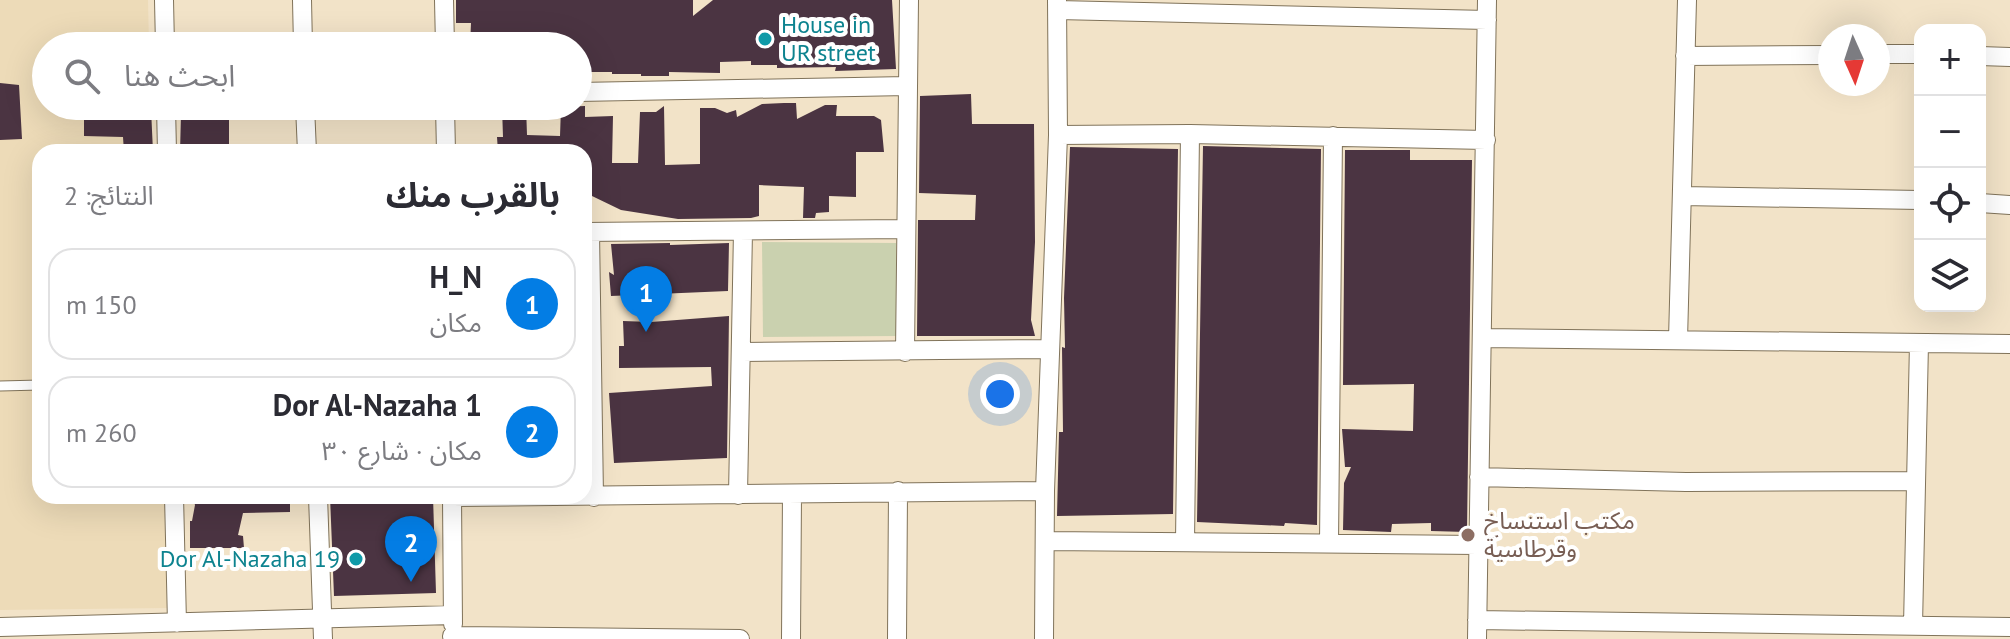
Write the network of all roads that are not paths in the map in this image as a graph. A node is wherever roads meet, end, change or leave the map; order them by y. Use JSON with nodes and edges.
{"nodes":[{"id":1,"x":164,"y":0,"type":"edge"},
{"id":2,"x":302,"y":0,"type":"edge"},
{"id":3,"x":444,"y":0,"type":"edge"},
{"id":4,"x":909,"y":0,"type":"edge"},
{"id":5,"x":1487,"y":0,"type":"edge"},
{"id":6,"x":1687,"y":0,"type":"edge"},
{"id":7,"x":1058,"y":5,"type":"edge"},
{"id":8,"x":1487,"y":20,"type":"junction"},
{"id":9,"x":165,"y":32,"type":"edge"},
{"id":10,"x":303,"y":32,"type":"edge"},
{"id":11,"x":445,"y":32,"type":"edge"},
{"id":12,"x":1890,"y":54,"type":"edge"},
{"id":13,"x":1914,"y":54,"type":"edge"},
{"id":14,"x":1818,"y":55,"type":"edge"},
{"id":15,"x":1685,"y":56,"type":"junction"},
{"id":16,"x":1986,"y":56,"type":"edge"},
{"id":17,"x":2010,"y":57,"type":"edge"},
{"id":18,"x":907,"y":86,"type":"junction"},
{"id":19,"x":592,"y":92,"type":"edge"},
{"id":20,"x":166,"y":120,"type":"edge"},
{"id":21,"x":306,"y":120,"type":"edge"},
{"id":22,"x":445,"y":120,"type":"edge"},
{"id":23,"x":1190,"y":134,"type":"junction"},
{"id":24,"x":1058,"y":135,"type":"junction"},
{"id":25,"x":1333,"y":136,"type":"junction"},
{"id":26,"x":1486,"y":140,"type":"junction"},
{"id":27,"x":167,"y":144,"type":"edge"},
{"id":28,"x":307,"y":144,"type":"edge"},
{"id":29,"x":446,"y":144,"type":"edge"},
{"id":30,"x":1682,"y":196,"type":"junction"},
{"id":31,"x":1914,"y":200,"type":"edge"},
{"id":32,"x":1986,"y":203,"type":"edge"},
{"id":33,"x":2010,"y":205,"type":"edge"},
{"id":34,"x":905,"y":229,"type":"junction"},
{"id":35,"x":743,"y":231,"type":"junction"},
{"id":36,"x":592,"y":232,"type":"edge"},
{"id":37,"x":1482,"y":338,"type":"junction"},
{"id":38,"x":1678,"y":340,"type":"junction"},
{"id":39,"x":1919,"y":343,"type":"junction"},
{"id":40,"x":2010,"y":344,"type":"edge"},
{"id":41,"x":1050,"y":349,"type":"junction"},
{"id":42,"x":742,"y":352,"type":"junction"},
{"id":43,"x":905,"y":352,"type":"junction"},
{"id":44,"x":32,"y":385,"type":"edge"},
{"id":45,"x":0,"y":386,"type":"edge"},
{"id":46,"x":592,"y":421,"type":"edge"},
{"id":47,"x":1479,"y":477,"type":"junction"},
{"id":48,"x":1916,"y":481,"type":"junction"},
{"id":49,"x":898,"y":491,"type":"junction"},
{"id":50,"x":1045,"y":491,"type":"junction"},
{"id":51,"x":792,"y":494,"type":"junction"},
{"id":52,"x":738,"y":495,"type":"junction"},
{"id":53,"x":594,"y":497,"type":"joint"},
{"id":54,"x":174,"y":504,"type":"edge"},
{"id":55,"x":318,"y":504,"type":"edge"},
{"id":56,"x":452,"y":504,"type":"edge"},
{"id":57,"x":1046,"y":541,"type":"junction"},
{"id":58,"x":1185,"y":542,"type":"junction"},
{"id":59,"x":1329,"y":543,"type":"junction"},
{"id":60,"x":1478,"y":545,"type":"junction"},
{"id":61,"x":453,"y":615,"type":"junction"},
{"id":62,"x":322,"y":620,"type":"junction"},
{"id":63,"x":1477,"y":620,"type":"junction"},
{"id":64,"x":177,"y":623,"type":"junction"},
{"id":65,"x":1913,"y":626,"type":"junction"},
{"id":66,"x":0,"y":627,"type":"edge"},
{"id":67,"x":2010,"y":627,"type":"edge"},
{"id":68,"x":96,"y":631,"type":"edge"},
{"id":69,"x":1725,"y":632,"type":"edge"},
{"id":70,"x":1866,"y":632,"type":"edge"},
{"id":71,"x":452,"y":638,"type":"edge"},
{"id":72,"x":323,"y":639,"type":"edge"},
{"id":73,"x":740,"y":639,"type":"edge"},
{"id":74,"x":791,"y":639,"type":"edge"},
{"id":75,"x":897,"y":639,"type":"edge"},
{"id":76,"x":1044,"y":639,"type":"edge"},
{"id":77,"x":1477,"y":639,"type":"edge"}],
"edges":[{"from":1,"to":9,"type":"street"},
{"from":2,"to":10,"type":"street"},
{"from":3,"to":11,"type":"street"},
{"from":4,"to":18,"type":"street"},
{"from":5,"to":8,"type":"street"},
{"from":6,"to":15,"type":"street"},
{"from":7,"to":8,"type":"street"},
{"from":7,"to":24,"type":"street"},
{"from":8,"to":26,"type":"street"},
{"from":12,"to":13,"type":"street"},
{"from":14,"to":15,"type":"street"},
{"from":15,"to":30,"type":"street"},
{"from":16,"to":17,"type":"street"},
{"from":18,"to":19,"type":"street"},
{"from":18,"to":34,"type":"street"},
{"from":20,"to":27,"type":"street"},
{"from":21,"to":28,"type":"street"},
{"from":22,"to":29,"type":"street"},
{"from":23,"to":24,"type":"street"},
{"from":23,"to":25,"type":"street"},
{"from":23,"to":58,"type":"street"},
{"from":24,"to":41,"type":"street"},
{"from":25,"to":26,"type":"street"},
{"from":25,"to":59,"type":"street"},
{"from":26,"to":37,"type":"street"},
{"from":30,"to":31,"type":"street"},
{"from":30,"to":38,"type":"street"},
{"from":32,"to":33,"type":"street"},
{"from":34,"to":35,"type":"street"},
{"from":34,"to":43,"type":"street"},
{"from":35,"to":36,"type":"street"},
{"from":35,"to":42,"type":"street"},
{"from":37,"to":38,"type":"street"},
{"from":37,"to":47,"type":"street"},
{"from":38,"to":39,"type":"street"},
{"from":39,"to":40,"type":"street"},
{"from":39,"to":48,"type":"street"},
{"from":41,"to":43,"type":"street"},
{"from":41,"to":50,"type":"street"},
{"from":42,"to":43,"type":"street"},
{"from":42,"to":52,"type":"street"},
{"from":44,"to":45,"type":"lane"},
{"from":46,"to":53,"type":"street"},
{"from":47,"to":48,"type":"street"},
{"from":47,"to":60,"type":"street"},
{"from":48,"to":65,"type":"street"},
{"from":49,"to":50,"type":"street"},
{"from":49,"to":51,"type":"street"},
{"from":49,"to":75,"type":"street"},
{"from":50,"to":57,"type":"street"},
{"from":51,"to":52,"type":"street"},
{"from":51,"to":74,"type":"street"},
{"from":52,"to":53,"type":"street"},
{"from":54,"to":64,"type":"street"},
{"from":55,"to":62,"type":"street"},
{"from":56,"to":61,"type":"street"},
{"from":57,"to":58,"type":"street"},
{"from":57,"to":76,"type":"street"},
{"from":58,"to":59,"type":"street"},
{"from":59,"to":60,"type":"street"},
{"from":60,"to":63,"type":"street"},
{"from":61,"to":62,"type":"street"},
{"from":61,"to":71,"type":"street"},
{"from":62,"to":64,"type":"street"},
{"from":62,"to":72,"type":"street"},
{"from":63,"to":69,"type":"street"},
{"from":63,"to":77,"type":"street"},
{"from":64,"to":68,"type":"street"},
{"from":65,"to":67,"type":"street"},
{"from":65,"to":70,"type":"street"},
{"from":66,"to":68,"type":"street"},
{"from":69,"to":70,"type":"street"},
{"from":71,"to":73,"type":"street"}]}
